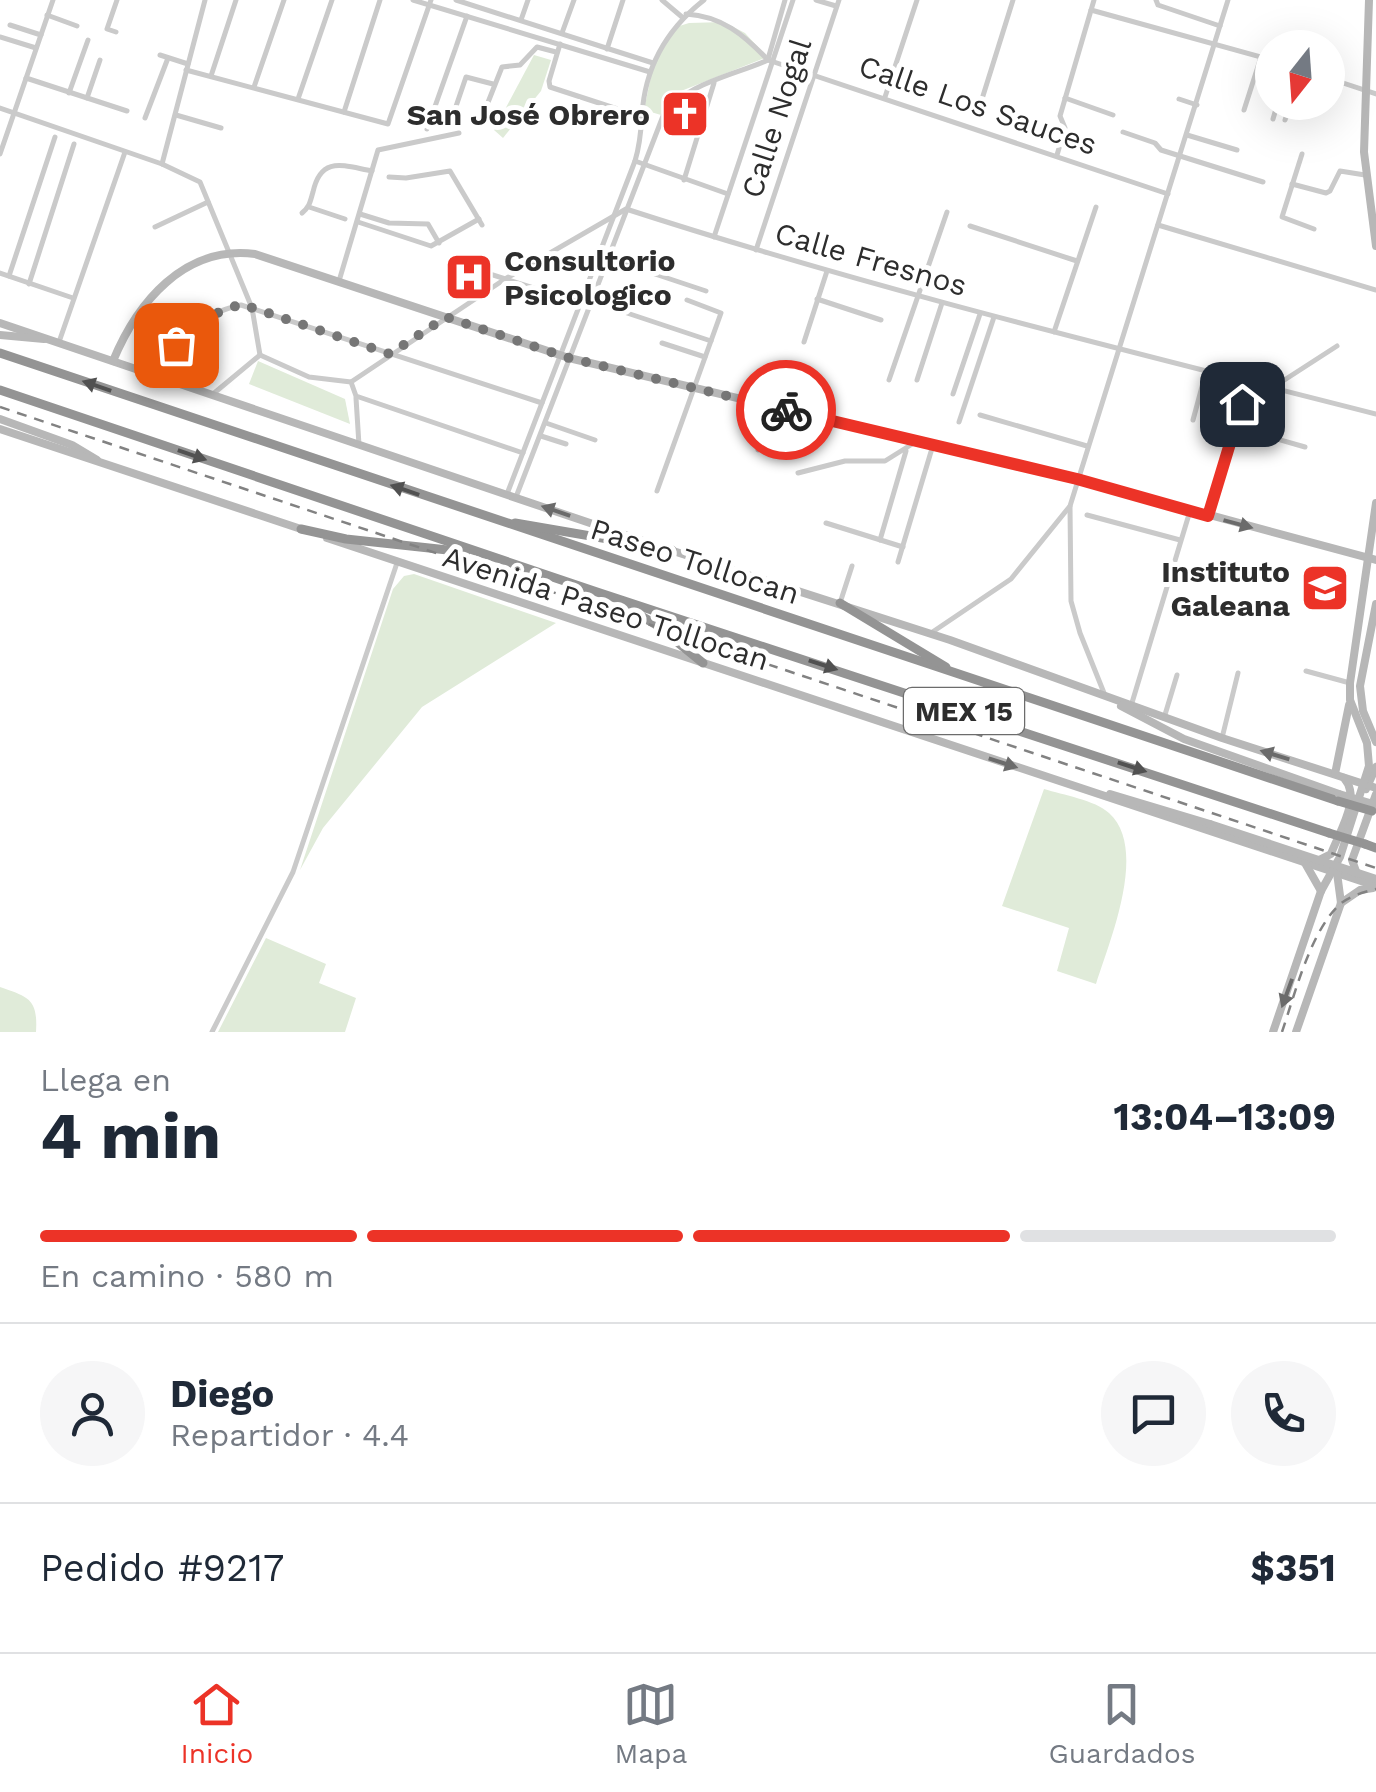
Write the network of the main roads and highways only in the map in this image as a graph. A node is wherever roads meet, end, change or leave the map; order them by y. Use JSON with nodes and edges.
{"nodes":[{"id":1,"x":1368,"y":0,"type":"edge"},
{"id":2,"x":1371,"y":93,"type":"edge"},
{"id":3,"x":1376,"y":246,"type":"edge"},
{"id":4,"x":0,"y":322,"type":"edge"},
{"id":5,"x":0,"y":335,"type":"edge"},
{"id":6,"x":48,"y":339,"type":"junction"},
{"id":7,"x":0,"y":352,"type":"edge"},
{"id":8,"x":113,"y":361,"type":"junction"},
{"id":9,"x":0,"y":390,"type":"edge"},
{"id":10,"x":0,"y":420,"type":"edge"},
{"id":11,"x":0,"y":429,"type":"edge"},
{"id":12,"x":102,"y":464,"type":"junction"},
{"id":13,"x":1376,"y":502,"type":"edge"},
{"id":14,"x":497,"y":522,"type":"junction"},
{"id":15,"x":301,"y":530,"type":"junction"},
{"id":16,"x":672,"y":550,"type":"junction"},
{"id":17,"x":488,"y":555,"type":"junction"},
{"id":18,"x":1372,"y":559,"type":"edge"},
{"id":19,"x":597,"y":592,"type":"junction"},
{"id":20,"x":840,"y":602,"type":"junction"},
{"id":21,"x":1376,"y":604,"type":"edge"},
{"id":22,"x":703,"y":663,"type":"junction"},
{"id":23,"x":961,"y":676,"type":"junction"},
{"id":24,"x":1106,"y":696,"type":"junction"},
{"id":25,"x":1350,"y":700,"type":"junction"},
{"id":26,"x":1376,"y":742,"type":"edge"},
{"id":27,"x":1376,"y":768,"type":"edge"},
{"id":28,"x":1338,"y":774,"type":"junction"},
{"id":29,"x":1371,"y":788,"type":"edge"},
{"id":30,"x":1096,"y":794,"type":"junction"},
{"id":31,"x":1339,"y":797,"type":"junction"},
{"id":32,"x":1375,"y":810,"type":"edge"},
{"id":33,"x":1376,"y":848,"type":"edge"},
{"id":34,"x":1305,"y":863,"type":"junction"},
{"id":35,"x":1336,"y":873,"type":"junction"},
{"id":36,"x":1364,"y":882,"type":"junction"},
{"id":37,"x":1376,"y":884,"type":"edge"},
{"id":38,"x":1321,"y":892,"type":"junction"},
{"id":39,"x":1341,"y":903,"type":"junction"},
{"id":40,"x":1273,"y":1032,"type":"edge"},
{"id":41,"x":1296,"y":1032,"type":"edge"}],
"edges":[{"from":1,"to":2,"type":"main road"},
{"from":2,"to":3,"type":"main road"},
{"from":4,"to":6,"type":"main road"},
{"from":5,"to":6,"type":"main road"},
{"from":6,"to":8,"type":"main road"},
{"from":14,"to":7,"type":"highway","name":"Paseo Tollocan","number":"MEX 15","one_way":true},
{"from":16,"to":8,"type":"main road","one_way":true},
{"from":8,"to":18,"type":"main road","one_way":true},
{"from":9,"to":17,"type":"highway","name":"Paseo Tollocan","number":"MEX 15","one_way":true},
{"from":10,"to":12,"type":"main road","name":"Avenida Paseo Tollocan"},
{"from":11,"to":12,"type":"main road","name":"Avenida Paseo Tollocan"},
{"from":12,"to":15,"type":"main road","name":"Avenida Paseo Tollocan"},
{"from":13,"to":18,"type":"main road"},
{"from":14,"to":16,"type":"highway"},
{"from":14,"to":23,"type":"highway","name":"Paseo Tollocan","number":"MEX 15"},
{"from":15,"to":17,"type":"highway"},
{"from":15,"to":22,"type":"main road","name":"Avenida Paseo Tollocan"},
{"from":16,"to":20,"type":"main road"},
{"from":17,"to":19,"type":"highway","name":"Paseo Tollocan","number":"MEX 15"},
{"from":18,"to":25,"type":"main road"},
{"from":19,"to":22,"type":"highway"},
{"from":19,"to":33,"type":"highway","name":"Paseo Tollocan","number":"MEX 15","one_way":true,"bridge":true},
{"from":20,"to":23,"type":"highway"},
{"from":20,"to":24,"type":"main road"},
{"from":21,"to":26,"type":"main road"},
{"from":22,"to":30,"type":"main road","name":"Avenida Paseo Tollocan","one_way":true},
{"from":23,"to":31,"type":"highway","name":"Paseo Tollocan","number":"MEX 15"},
{"from":28,"to":24,"type":"main road","one_way":true},
{"from":24,"to":31,"type":"main road"},
{"from":25,"to":28,"type":"main road"},
{"from":25,"to":29,"type":"main road"},
{"from":27,"to":29,"type":"main road"},
{"from":28,"to":29,"type":"main road"},
{"from":28,"to":34,"type":"main road"},
{"from":29,"to":35,"type":"main road"},
{"from":29,"to":36,"type":"main road"},
{"from":30,"to":34,"type":"main road","name":"Avenida Paseo Tollocan"},
{"from":30,"to":37,"type":"main road","name":"Avenida Paseo Tollocan","bridge":true},
{"from":31,"to":32,"type":"highway","name":"Paseo Tollocan","number":"MEX 15","bridge":true},
{"from":34,"to":35,"type":"main road","name":"Avenida Paseo Tollocan"},
{"from":34,"to":38,"type":"main road"},
{"from":35,"to":36,"type":"main road","name":"Avenida Paseo Tollocan"},
{"from":35,"to":38,"type":"main road"},
{"from":35,"to":39,"type":"main road"},
{"from":36,"to":37,"type":"main road","name":"Avenida Paseo Tollocan"},
{"from":37,"to":39,"type":"main road"},
{"from":38,"to":40,"type":"main road","one_way":true},
{"from":39,"to":41,"type":"main road"}]}
